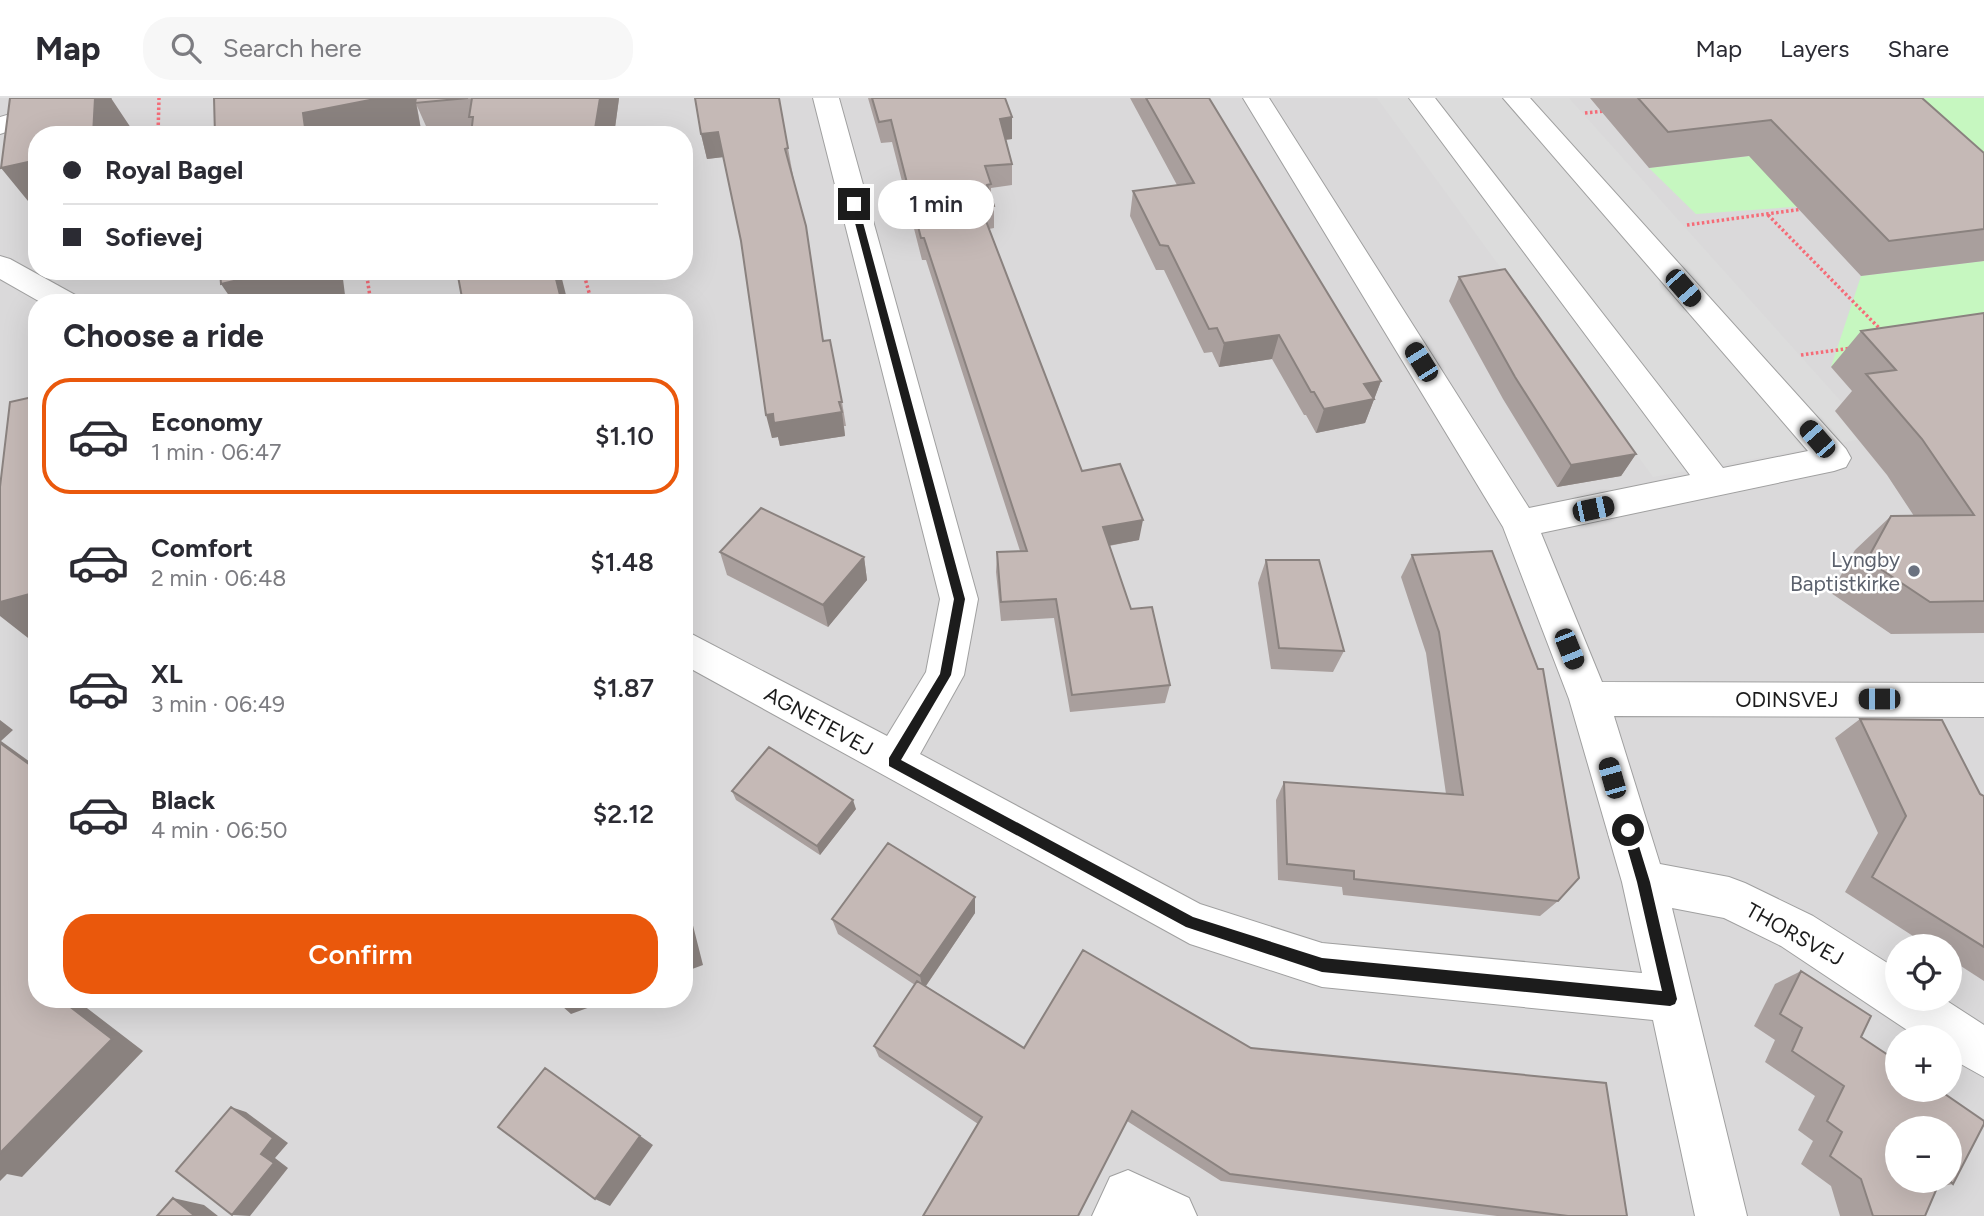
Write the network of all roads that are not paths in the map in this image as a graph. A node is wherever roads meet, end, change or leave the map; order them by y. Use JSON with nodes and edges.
{"nodes":[{"id":1,"x":98,"y":98,"type":"edge"},
{"id":2,"x":826,"y":98,"type":"edge"},
{"id":3,"x":1256,"y":98,"type":"edge"},
{"id":4,"x":1422,"y":98,"type":"edge"},
{"id":5,"x":1525,"y":108,"type":"edge"},
{"id":6,"x":0,"y":126,"type":"edge"},
{"id":7,"x":0,"y":266,"type":"edge"},
{"id":8,"x":50,"y":294,"type":"edge"},
{"id":9,"x":1715,"y":483,"type":"junction"},
{"id":10,"x":1520,"y":524,"type":"junction"},
{"id":11,"x":693,"y":651,"type":"edge"},
{"id":12,"x":1589,"y":699,"type":"junction"},
{"id":13,"x":1984,"y":699,"type":"edge"},
{"id":14,"x":894,"y":762,"type":"junction"},
{"id":15,"x":1644,"y":882,"type":"junction"},
{"id":16,"x":1885,"y":988,"type":"edge"},
{"id":17,"x":1670,"y":999,"type":"junction"},
{"id":18,"x":1920,"y":1011,"type":"edge"},
{"id":19,"x":1984,"y":1053,"type":"edge"},
{"id":20,"x":1118,"y":1216,"type":"edge"},
{"id":21,"x":1171,"y":1216,"type":"edge"},
{"id":22,"x":1721,"y":1216,"type":"edge"}],
"edges":[{"from":1,"to":6,"type":"street"},
{"from":2,"to":14,"type":"street"},
{"from":3,"to":10,"type":"street"},
{"from":4,"to":9,"type":"street"},
{"from":5,"to":9,"type":"street"},
{"from":7,"to":8,"type":"street"},
{"from":9,"to":10,"type":"street"},
{"from":10,"to":12,"type":"street"},
{"from":11,"to":14,"type":"street","name":"AGNETEVEJ"},
{"from":12,"to":13,"type":"street","name":"ODINSVEJ"},
{"from":12,"to":15,"type":"street"},
{"from":14,"to":17,"type":"street","name":"AGNETEVEJ"},
{"from":15,"to":16,"type":"street","name":"THORSVEJ"},
{"from":15,"to":17,"type":"street"},
{"from":17,"to":22,"type":"street"},
{"from":18,"to":19,"type":"street"},
{"from":20,"to":21,"type":"street"}]}
